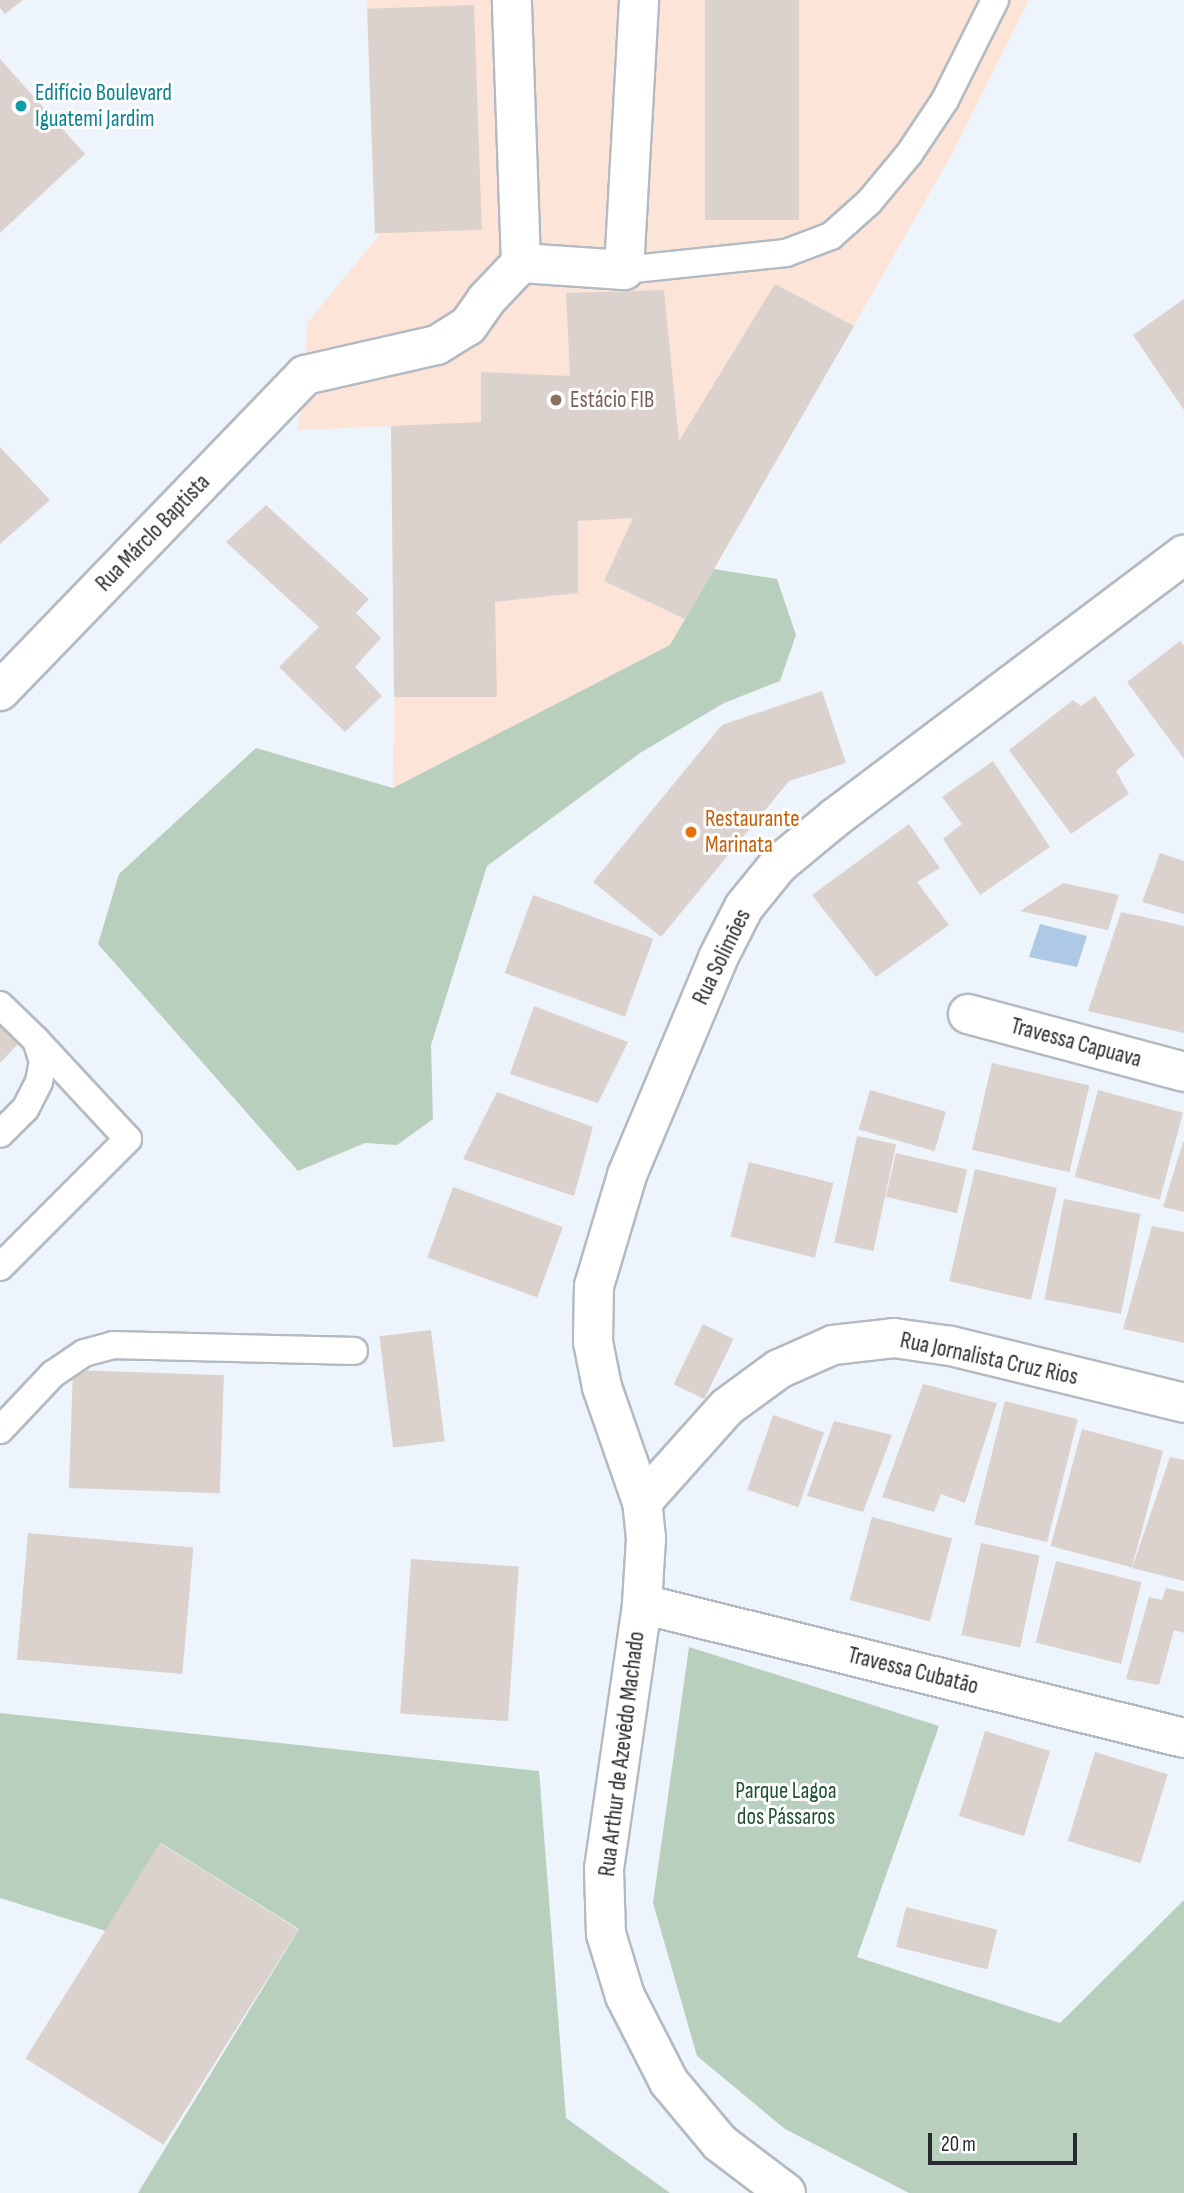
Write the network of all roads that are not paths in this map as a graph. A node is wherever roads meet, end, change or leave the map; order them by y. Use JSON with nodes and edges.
{"nodes":[{"id":1,"x":512,"y":0,"type":"edge"},
{"id":2,"x":639,"y":0,"type":"edge"},
{"id":3,"x":995,"y":0,"type":"edge"},
{"id":4,"x":520,"y":263,"type":"junction"},
{"id":5,"x":624,"y":270,"type":"junction"},
{"id":6,"x":1184,"y":555,"type":"edge"},
{"id":7,"x":0,"y":691,"type":"edge"},
{"id":8,"x":0,"y":1005,"type":"edge"},
{"id":9,"x":968,"y":1014,"type":"dead end"},
{"id":10,"x":36,"y":1040,"type":"junction"},
{"id":11,"x":1184,"y":1072,"type":"edge"},
{"id":12,"x":0,"y":1134,"type":"edge"},
{"id":13,"x":0,"y":1267,"type":"edge"},
{"id":14,"x":354,"y":1351,"type":"dead end"},
{"id":15,"x":1184,"y":1403,"type":"edge"},
{"id":16,"x":0,"y":1430,"type":"edge"},
{"id":17,"x":642,"y":1502,"type":"junction"},
{"id":18,"x":642,"y":1604,"type":"junction"},
{"id":19,"x":1184,"y":1738,"type":"edge"},
{"id":20,"x":786,"y":2193,"type":"edge"}],
"edges":[{"from":1,"to":4,"type":"street"},
{"from":2,"to":5,"type":"street"},
{"from":3,"to":5,"type":"lane"},
{"from":4,"to":5,"type":"street"},
{"from":4,"to":7,"type":"street","name":"Rua Márclo Baptista"},
{"from":6,"to":17,"type":"street","name":"Rua Solimões"},
{"from":8,"to":10,"type":"lane"},
{"from":9,"to":11,"type":"street","name":"Travessa Capuava"},
{"from":10,"to":12,"type":"lane"},
{"from":10,"to":13,"type":"lane"},
{"from":14,"to":16,"type":"lane"},
{"from":15,"to":17,"type":"street","name":"Rua Jornalista Cruz Rios"},
{"from":17,"to":18,"type":"street","name":"Rua Arthur de Azevêdo Machado"},
{"from":18,"to":19,"type":"street","name":"Travessa Cubatão"},
{"from":18,"to":20,"type":"street","name":"Rua Arthur de Azevêdo Machado"}]}
